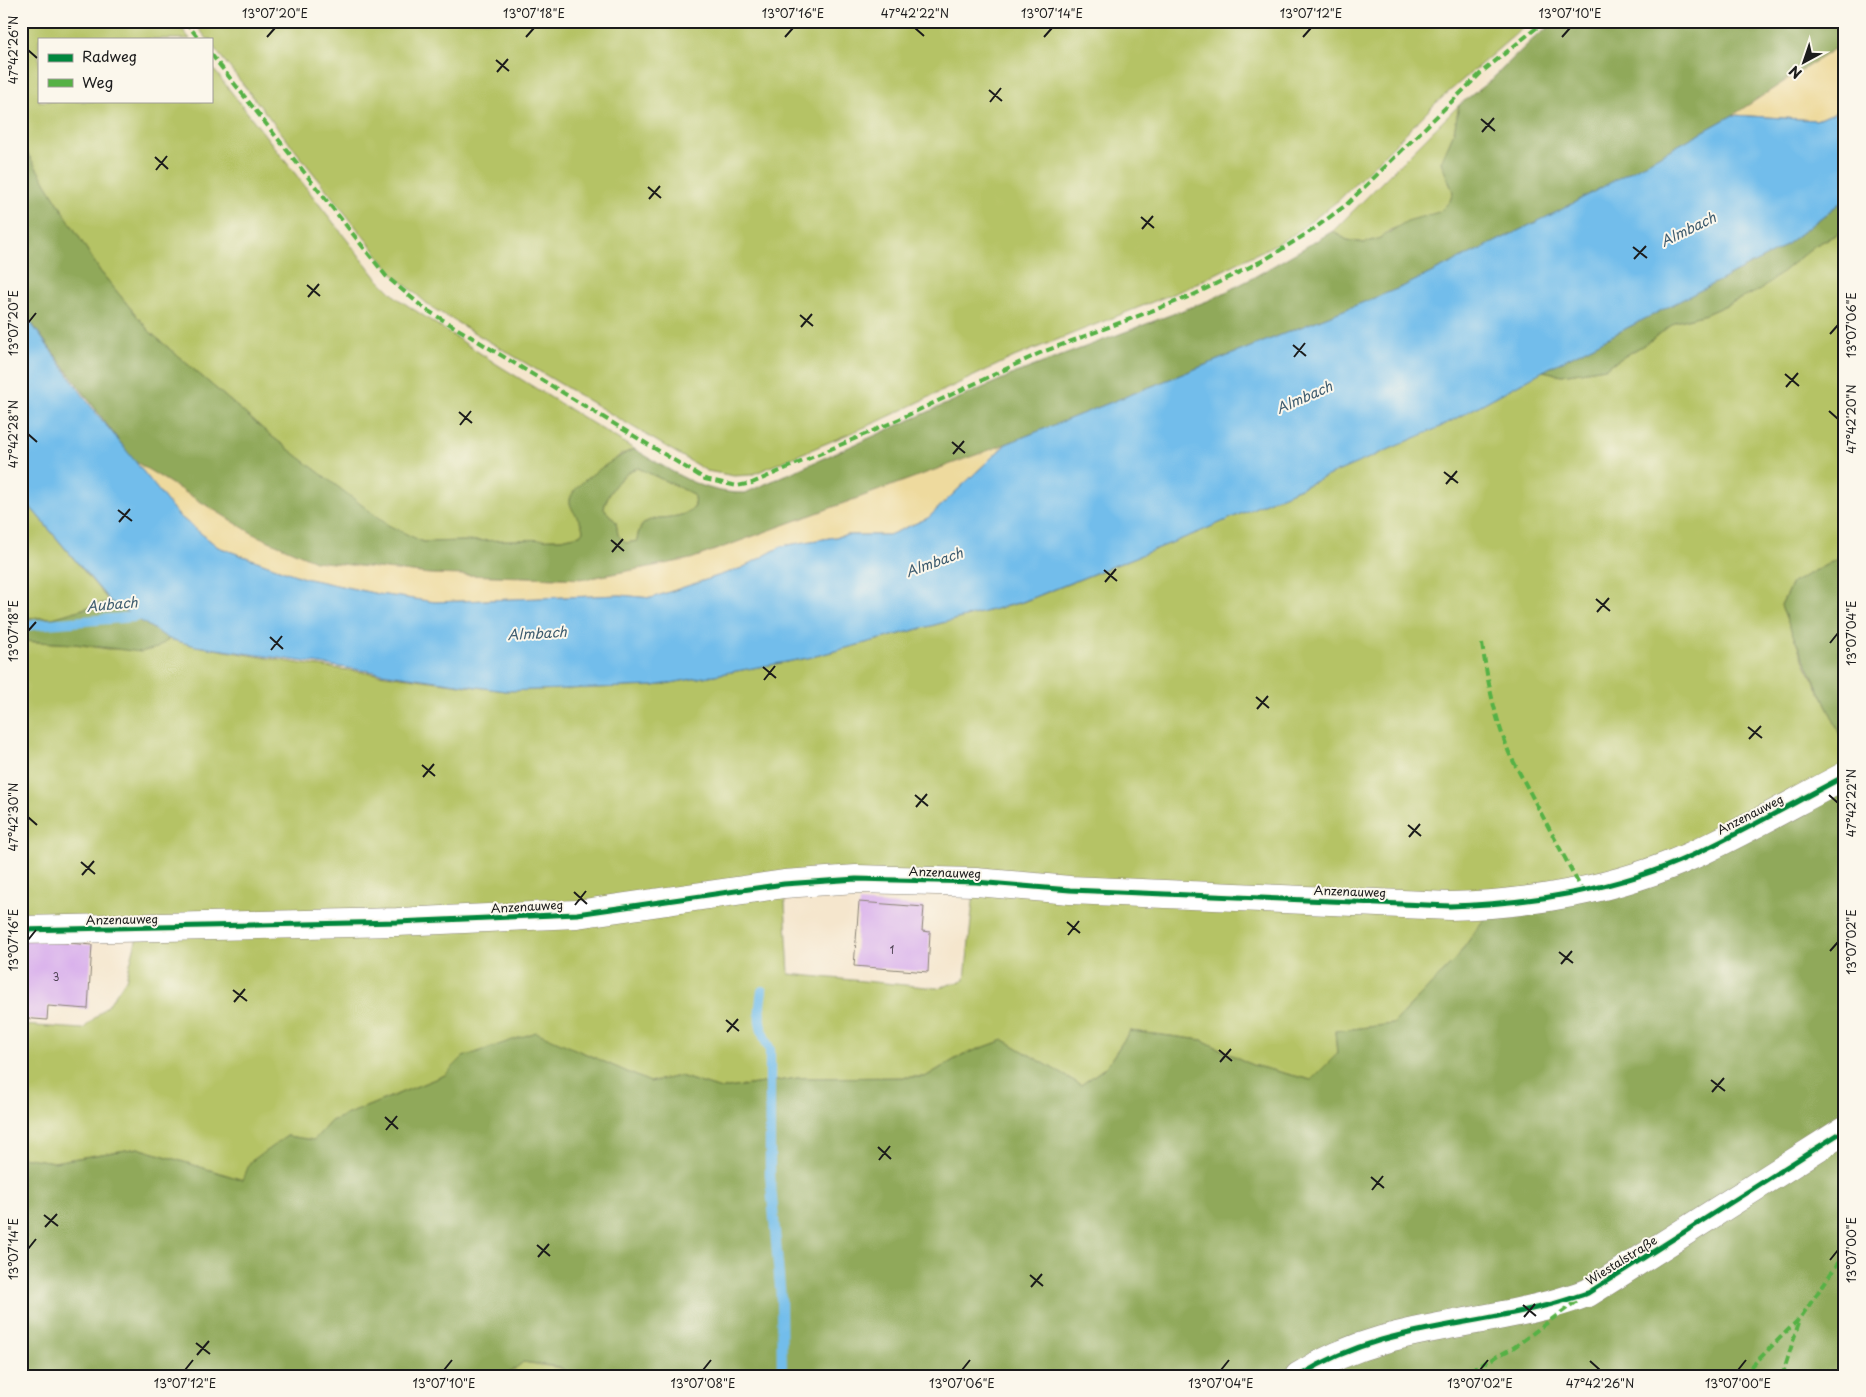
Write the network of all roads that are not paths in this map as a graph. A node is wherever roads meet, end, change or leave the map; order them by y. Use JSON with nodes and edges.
{"nodes":[{"id":1,"x":1845,"y":776,"type":"edge"},
{"id":2,"x":21,"y":930,"type":"edge"},
{"id":3,"x":1845,"y":1130,"type":"edge"},
{"id":4,"x":1298,"y":1376,"type":"edge"}],
"edges":[{"from":1,"to":2,"type":"street","name":"Anzenauweg"},
{"from":3,"to":4,"type":"street","name":"Wiestalstraße"}]}
